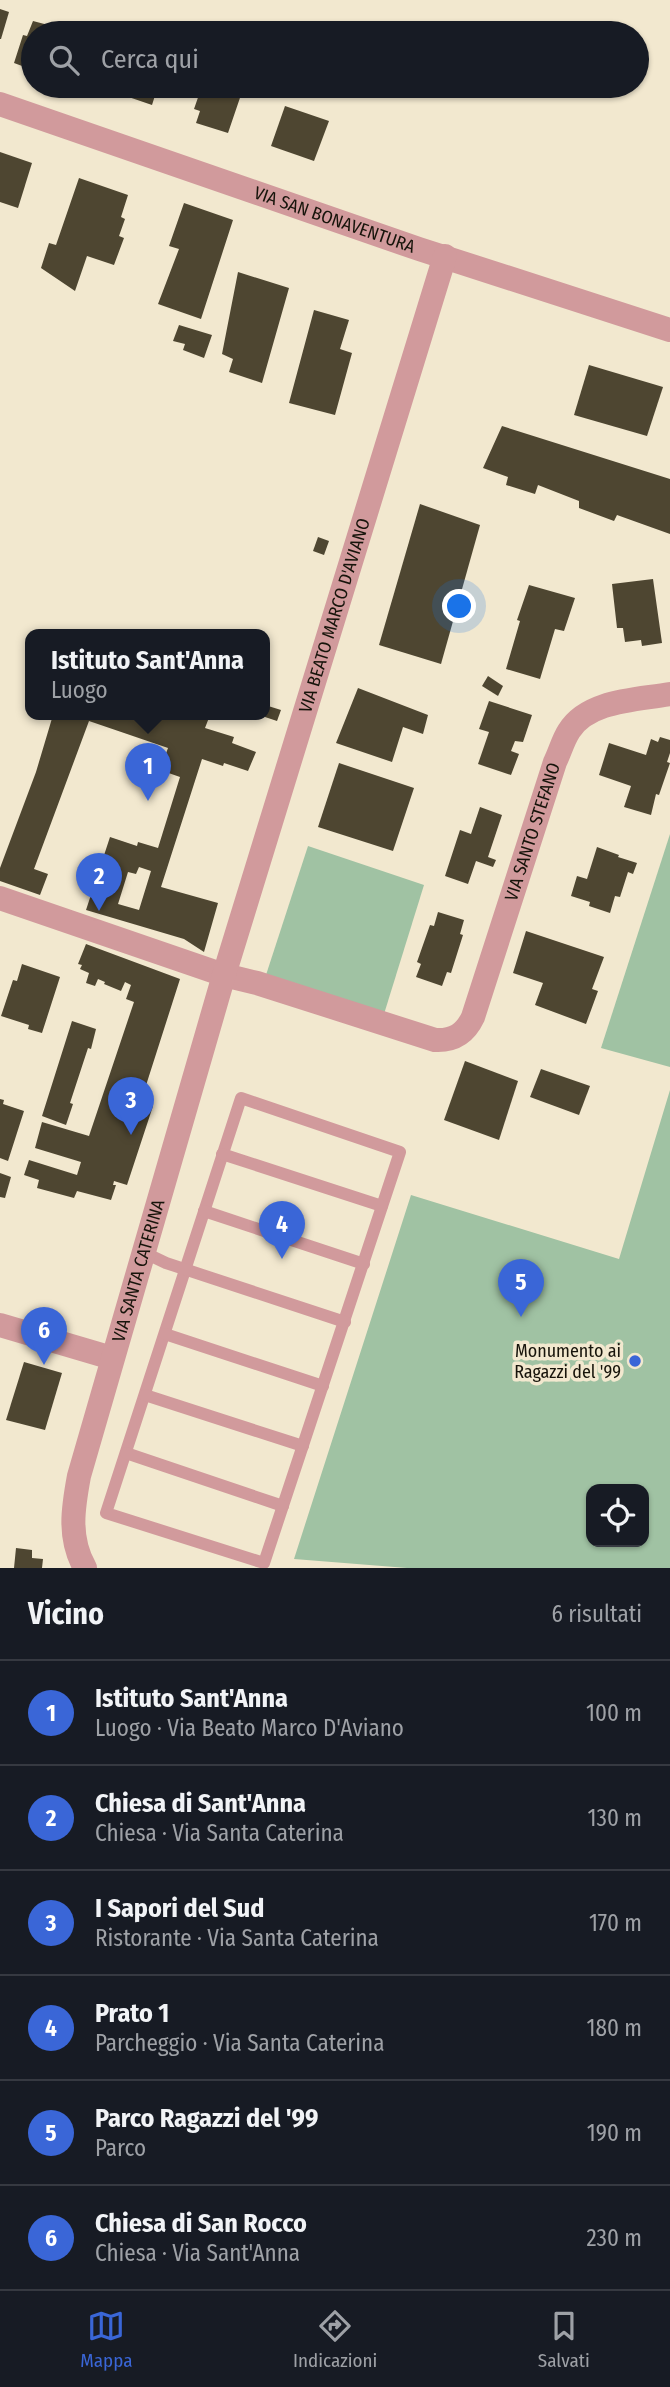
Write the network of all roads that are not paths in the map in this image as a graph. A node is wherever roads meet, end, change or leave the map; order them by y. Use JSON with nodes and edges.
{"nodes":[{"id":1,"x":0,"y":104,"type":"edge"},
{"id":2,"x":445,"y":256,"type":"junction"},
{"id":3,"x":670,"y":330,"type":"edge"},
{"id":4,"x":670,"y":694,"type":"edge"},
{"id":5,"x":0,"y":898,"type":"edge"},
{"id":6,"x":224,"y":975,"type":"junction"},
{"id":7,"x":222,"y":1154,"type":"junction"},
{"id":8,"x":382,"y":1206,"type":"junction"},
{"id":9,"x":204,"y":1211,"type":"junction"},
{"id":10,"x":143,"y":1252,"type":"junction"},
{"id":11,"x":364,"y":1264,"type":"junction"},
{"id":12,"x":186,"y":1269,"type":"junction"},
{"id":13,"x":345,"y":1322,"type":"junction"},
{"id":14,"x":0,"y":1325,"type":"edge"},
{"id":15,"x":165,"y":1334,"type":"junction"},
{"id":16,"x":112,"y":1358,"type":"junction"},
{"id":17,"x":323,"y":1386,"type":"junction"},
{"id":18,"x":145,"y":1395,"type":"junction"},
{"id":19,"x":303,"y":1446,"type":"junction"},
{"id":20,"x":126,"y":1453,"type":"junction"},
{"id":21,"x":283,"y":1506,"type":"junction"},
{"id":22,"x":85,"y":1568,"type":"edge"}],
"edges":[{"from":1,"to":2,"type":"street","name":"VIA SAN BONAVENTURA"},
{"from":2,"to":3,"type":"street","name":"VIA SAN BONAVENTURA"},
{"from":2,"to":6,"type":"street","name":"VIA BEATO MARCO D'AVIANO"},
{"from":4,"to":6,"type":"street","name":"VIA SANTO STEFANO"},
{"from":5,"to":6,"type":"street"},
{"from":6,"to":10,"type":"street","name":"VIA SANTA CATERINA"},
{"from":7,"to":8,"type":"lane"},
{"from":7,"to":8,"type":"lane"},
{"from":7,"to":9,"type":"lane"},
{"from":8,"to":11,"type":"lane"},
{"from":9,"to":11,"type":"lane"},
{"from":9,"to":12,"type":"lane"},
{"from":10,"to":12,"type":"lane"},
{"from":10,"to":16,"type":"street","name":"VIA SANTA CATERINA"},
{"from":11,"to":13,"type":"lane"},
{"from":12,"to":13,"type":"lane"},
{"from":12,"to":15,"type":"lane"},
{"from":13,"to":17,"type":"lane"},
{"from":14,"to":16,"type":"street"},
{"from":15,"to":17,"type":"lane"},
{"from":15,"to":18,"type":"lane"},
{"from":16,"to":22,"type":"street","name":"VIA SANTA CATERINA"},
{"from":17,"to":19,"type":"lane"},
{"from":18,"to":19,"type":"lane"},
{"from":18,"to":20,"type":"lane"},
{"from":19,"to":21,"type":"lane"},
{"from":20,"to":21,"type":"lane"},
{"from":20,"to":21,"type":"lane"}]}
